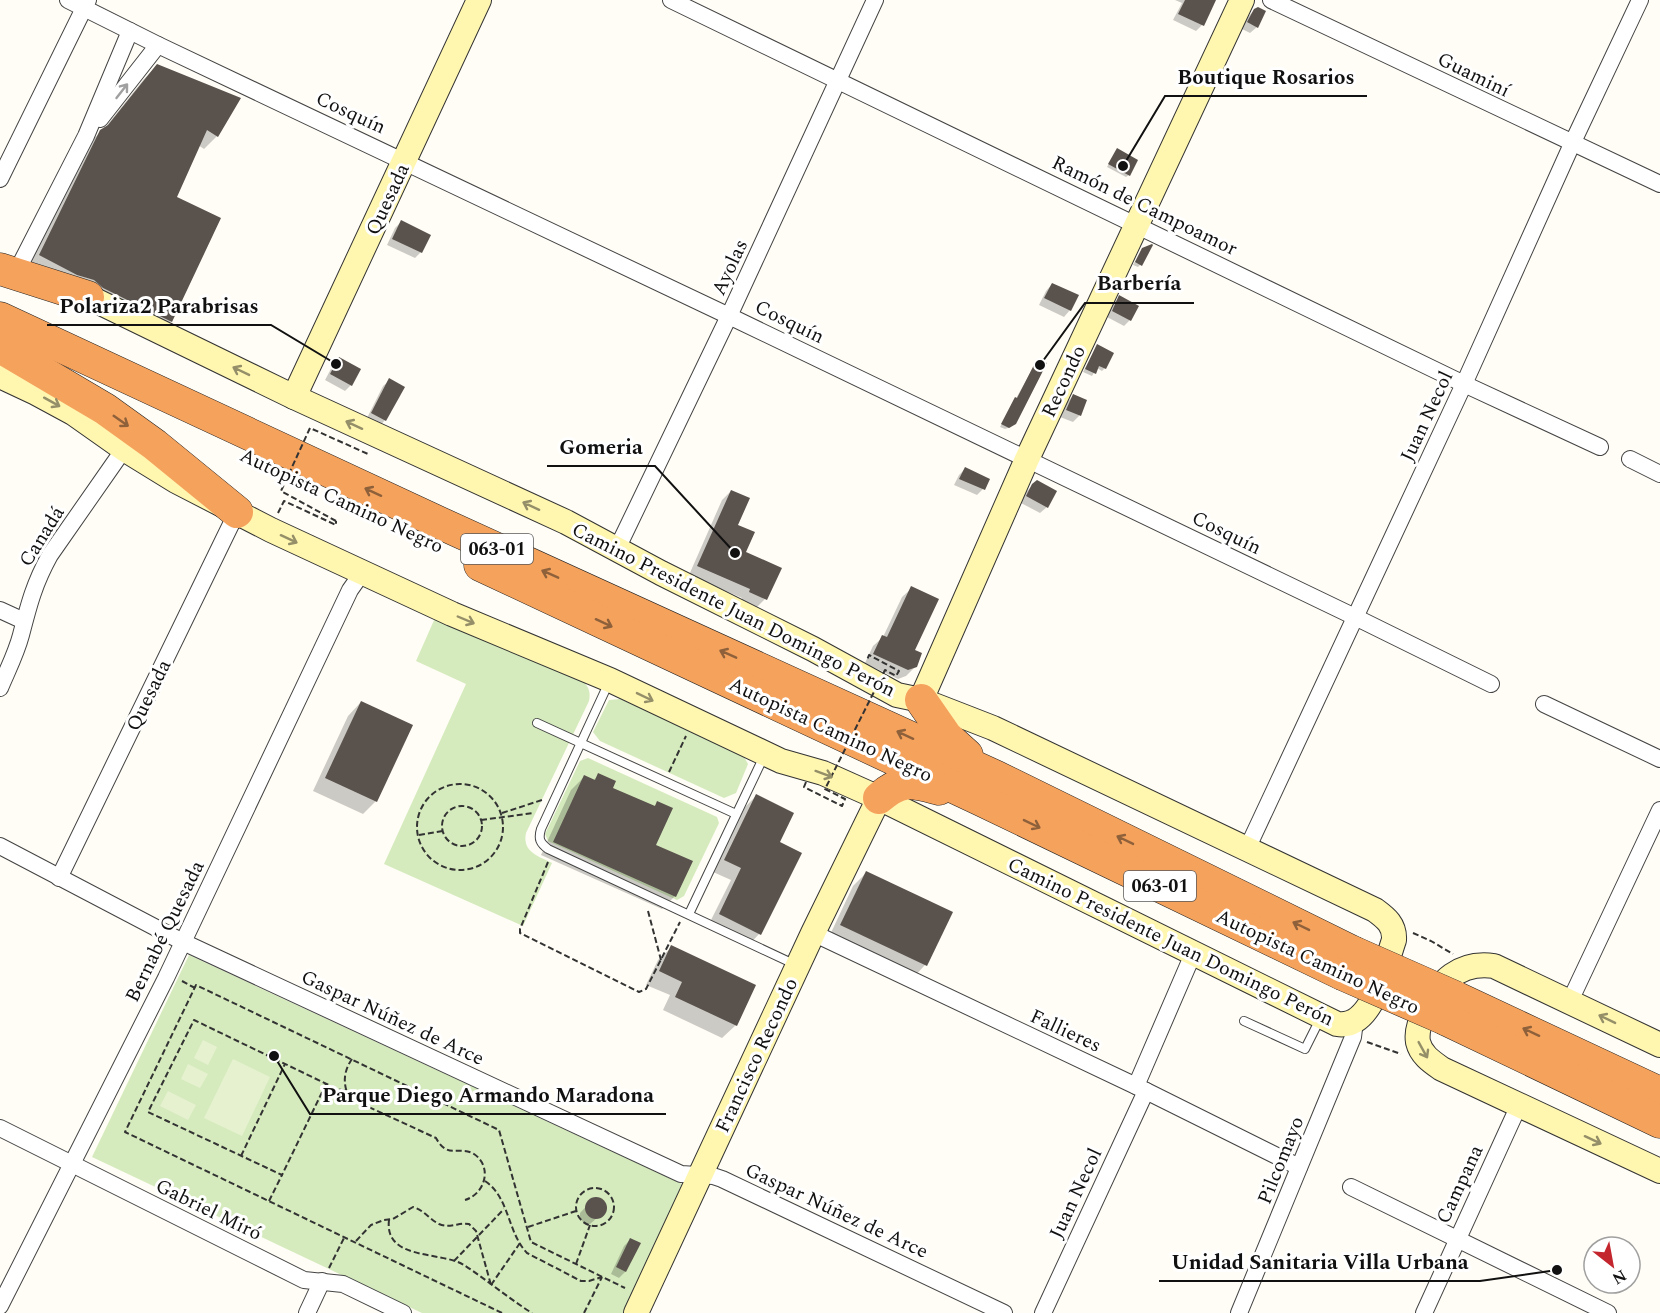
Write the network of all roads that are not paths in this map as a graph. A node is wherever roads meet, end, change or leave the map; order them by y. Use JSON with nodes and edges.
{"nodes":[{"id":1,"x":68,"y":0,"type":"edge"},
{"id":2,"x":478,"y":0,"type":"edge"},
{"id":3,"x":671,"y":0,"type":"edge"},
{"id":4,"x":875,"y":0,"type":"edge"},
{"id":5,"x":1242,"y":0,"type":"edge"},
{"id":6,"x":1271,"y":0,"type":"edge"},
{"id":7,"x":1640,"y":0,"type":"edge"},
{"id":8,"x":86,"y":4,"type":"edge"},
{"id":9,"x":130,"y":31,"type":"junction"},
{"id":10,"x":158,"y":45,"type":"junction"},
{"id":11,"x":838,"y":80,"type":"junction"},
{"id":12,"x":86,"y":136,"type":"junction"},
{"id":13,"x":1572,"y":144,"type":"junction"},
{"id":14,"x":405,"y":161,"type":"junction"},
{"id":15,"x":0,"y":179,"type":"edge"},
{"id":16,"x":1660,"y":184,"type":"edge"},
{"id":17,"x":1136,"y":224,"type":"junction"},
{"id":18,"x":7,"y":261,"type":"edge"},
{"id":19,"x":88,"y":297,"type":"joint"},
{"id":20,"x":729,"y":315,"type":"junction"},
{"id":21,"x":0,"y":318,"type":"edge"},
{"id":22,"x":0,"y":339,"type":"edge"},
{"id":23,"x":0,"y":347,"type":"edge"},
{"id":24,"x":0,"y":376,"type":"edge"},
{"id":25,"x":1464,"y":384,"type":"junction"},
{"id":26,"x":294,"y":397,"type":"junction"},
{"id":27,"x":1600,"y":447,"type":"dead end"},
{"id":28,"x":124,"y":449,"type":"junction"},
{"id":29,"x":1027,"y":459,"type":"junction"},
{"id":30,"x":1630,"y":459,"type":"dead end"},
{"id":31,"x":1660,"y":474,"type":"edge"},
{"id":32,"x":237,"y":512,"type":"junction"},
{"id":33,"x":616,"y":550,"type":"junction"},
{"id":34,"x":362,"y":573,"type":"junction"},
{"id":35,"x":0,"y":610,"type":"edge"},
{"id":36,"x":1355,"y":617,"type":"junction"},
{"id":37,"x":24,"y":621,"type":"junction"},
{"id":38,"x":610,"y":680,"type":"junction"},
{"id":39,"x":1491,"y":684,"type":"dead end"},
{"id":40,"x":0,"y":688,"type":"edge"},
{"id":41,"x":921,"y":700,"type":"junction"},
{"id":42,"x":1544,"y":704,"type":"dead end"},
{"id":43,"x":537,"y":723,"type":"dead end"},
{"id":44,"x":581,"y":743,"type":"junction"},
{"id":45,"x":765,"y":754,"type":"junction"},
{"id":46,"x":1660,"y":759,"type":"edge"},
{"id":47,"x":988,"y":788,"type":"junction"},
{"id":48,"x":879,"y":798,"type":"junction"},
{"id":49,"x":1660,"y":810,"type":"edge"},
{"id":50,"x":736,"y":814,"type":"junction"},
{"id":51,"x":0,"y":846,"type":"edge"},
{"id":52,"x":1247,"y":849,"type":"junction"},
{"id":53,"x":59,"y":878,"type":"junction"},
{"id":54,"x":687,"y":913,"type":"junction"},
{"id":55,"x":813,"y":933,"type":"junction"},
{"id":56,"x":183,"y":942,"type":"junction"},
{"id":57,"x":1193,"y":954,"type":"junction"},
{"id":58,"x":797,"y":966,"type":"junction"},
{"id":59,"x":1570,"y":1001,"type":"junction"},
{"id":60,"x":1450,"y":1008,"type":"junction"},
{"id":61,"x":1321,"y":1016,"type":"junction"},
{"id":62,"x":1244,"y":1021,"type":"dead end"},
{"id":63,"x":1354,"y":1029,"type":"junction"},
{"id":64,"x":1660,"y":1045,"type":"edge"},
{"id":65,"x":1141,"y":1089,"type":"junction"},
{"id":66,"x":1660,"y":1092,"type":"edge"},
{"id":67,"x":1615,"y":1101,"type":"junction"},
{"id":68,"x":1519,"y":1104,"type":"junction"},
{"id":69,"x":1660,"y":1122,"type":"edge"},
{"id":70,"x":0,"y":1128,"type":"edge"},
{"id":71,"x":1660,"y":1129,"type":"edge"},
{"id":72,"x":70,"y":1164,"type":"junction"},
{"id":73,"x":1299,"y":1167,"type":"junction"},
{"id":74,"x":1660,"y":1172,"type":"edge"},
{"id":75,"x":700,"y":1176,"type":"junction"},
{"id":76,"x":1350,"y":1187,"type":"dead end"},
{"id":77,"x":1457,"y":1240,"type":"junction"},
{"id":78,"x":322,"y":1281,"type":"junction"},
{"id":79,"x":639,"y":1305,"type":"edge"},
{"id":80,"x":0,"y":1306,"type":"edge"},
{"id":81,"x":306,"y":1313,"type":"edge"},
{"id":82,"x":403,"y":1313,"type":"edge"},
{"id":83,"x":1004,"y":1313,"type":"edge"},
{"id":84,"x":1043,"y":1313,"type":"edge"},
{"id":85,"x":1239,"y":1313,"type":"edge"},
{"id":86,"x":1424,"y":1313,"type":"edge"},
{"id":87,"x":1608,"y":1313,"type":"edge"}],
"edges":[{"from":1,"to":8,"type":"street","name":"Cosquín"},
{"from":2,"to":14,"type":"street","name":"Quesada"},
{"from":3,"to":11,"type":"street","name":"Ramón de Campoamor"},
{"from":4,"to":11,"type":"street","name":"Ayolas"},
{"from":5,"to":17,"type":"street","name":"Recondo"},
{"from":6,"to":13,"type":"street","name":"Guaminí"},
{"from":7,"to":13,"type":"street","name":"Juan Necol"},
{"from":8,"to":9,"type":"street","name":"Cosquín"},
{"from":8,"to":15,"type":"street"},
{"from":9,"to":10,"type":"street","name":"Cosquín"},
{"from":9,"to":12,"type":"street"},
{"from":12,"to":10,"type":"street","one_way":true},
{"from":10,"to":14,"type":"street","name":"Cosquín"},
{"from":11,"to":17,"type":"street","name":"Ramón de Campoamor"},
{"from":11,"to":20,"type":"street","name":"Ayolas"},
{"from":12,"to":18,"type":"street"},
{"from":13,"to":16,"type":"street","name":"Guaminí"},
{"from":13,"to":25,"type":"street","name":"Juan Necol"},
{"from":14,"to":20,"type":"street","name":"Cosquín"},
{"from":14,"to":26,"type":"street","name":"Quesada"},
{"from":17,"to":25,"type":"street","name":"Ramón de Campoamor"},
{"from":17,"to":29,"type":"street","name":"Recondo"},
{"from":18,"to":19,"type":"highway"},
{"from":26,"to":19,"type":"street","name":"Camino Presidente Juan Domingo Perón","one_way":true},
{"from":20,"to":29,"type":"street","name":"Cosquín"},
{"from":20,"to":33,"type":"street","name":"Ayolas"},
{"from":47,"to":21,"type":"highway","name":"Autopista Camino Negro","number":"063-01","one_way":true},
{"from":22,"to":47,"type":"highway","name":"Autopista Camino Negro","number":"063-01","one_way":true},
{"from":23,"to":32,"type":"highway","one_way":true},
{"from":24,"to":28,"type":"street","name":"Camino Presidente Juan Domingo Perón","one_way":true},
{"from":25,"to":27,"type":"street","name":"Ramón de Campoamor"},
{"from":25,"to":36,"type":"street","name":"Juan Necol"},
{"from":33,"to":26,"type":"street","name":"Camino Presidente Juan Domingo Perón","one_way":true},
{"from":28,"to":32,"type":"street","name":"Camino Presidente Juan Domingo Perón"},
{"from":28,"to":37,"type":"street","name":"Canadá"},
{"from":29,"to":36,"type":"street","name":"Cosquín"},
{"from":29,"to":41,"type":"street","name":"Recondo"},
{"from":30,"to":31,"type":"street"},
{"from":32,"to":34,"type":"street","name":"Camino Presidente Juan Domingo Perón","one_way":true},
{"from":32,"to":53,"type":"street","name":"Quesada"},
{"from":33,"to":41,"type":"street","name":"Camino Presidente Juan Domingo Perón"},
{"from":34,"to":38,"type":"street","name":"Camino Presidente Juan Domingo Perón","one_way":true},
{"from":34,"to":56,"type":"street","name":"Bernabé Quesada"},
{"from":35,"to":37,"type":"street"},
{"from":36,"to":39,"type":"street","name":"Cosquín"},
{"from":36,"to":52,"type":"street","name":"Juan Necol"},
{"from":37,"to":40,"type":"street","name":"Canadá"},
{"from":38,"to":44,"type":"lane"},
{"from":38,"to":45,"type":"street","name":"Camino Presidente Juan Domingo Perón","one_way":true},
{"from":41,"to":47,"type":"highway"},
{"from":41,"to":52,"type":"street","name":"Camino Presidente Juan Domingo Perón"},
{"from":42,"to":46,"type":"street"},
{"from":43,"to":44,"type":"lane"},
{"from":44,"to":50,"type":"lane"},
{"from":44,"to":54,"type":"lane"},
{"from":45,"to":48,"type":"street","name":"Camino Presidente Juan Domingo Perón","one_way":true},
{"from":45,"to":50,"type":"lane"},
{"from":47,"to":48,"type":"highway"},
{"from":47,"to":60,"type":"highway","name":"Autopista Camino Negro","number":"063-01","bridge":true},
{"from":48,"to":55,"type":"street","name":"Francisco Recondo"},
{"from":48,"to":57,"type":"street","name":"Camino Presidente Juan Domingo Perón"},
{"from":49,"to":59,"type":"street"},
{"from":50,"to":54,"type":"lane"},
{"from":51,"to":53,"type":"street","name":"Gaspar Núñez de Arce"},
{"from":52,"to":63,"type":"street","name":"Camino Presidente Juan Domingo Perón"},
{"from":53,"to":56,"type":"street","name":"Gaspar Núñez de Arce"},
{"from":54,"to":58,"type":"lane"},
{"from":55,"to":58,"type":"street","name":"Francisco Recondo"},
{"from":55,"to":65,"type":"street","name":"Fallieres"},
{"from":56,"to":72,"type":"street","name":"Bernabé Quesada"},
{"from":56,"to":75,"type":"street","name":"Gaspar Núñez de Arce"},
{"from":57,"to":61,"type":"street","name":"Camino Presidente Juan Domingo Perón"},
{"from":57,"to":65,"type":"street","name":"Juan Necol"},
{"from":58,"to":75,"type":"street","name":"Francisco Recondo"},
{"from":64,"to":59,"type":"street","one_way":true},
{"from":59,"to":68,"type":"street","one_way":true},
{"from":66,"to":60,"type":"highway","name":"Autopista Camino Negro","number":"063-01","one_way":true},
{"from":60,"to":67,"type":"highway","name":"Autopista Camino Negro","number":"063-01"},
{"from":61,"to":62,"type":"lane"},
{"from":61,"to":63,"type":"street","name":"Camino Presidente Juan Domingo Perón"},
{"from":63,"to":73,"type":"street","name":"Pilcomayo"},
{"from":65,"to":73,"type":"street","name":"Fallieres"},
{"from":65,"to":84,"type":"street","name":"Juan Necol"},
{"from":67,"to":69,"type":"highway","name":"Autopista Camino Negro","number":"063-01"},
{"from":67,"to":71,"type":"highway"},
{"from":68,"to":74,"type":"street","one_way":true},
{"from":68,"to":77,"type":"street","name":"Campana"},
{"from":70,"to":72,"type":"street","name":"Gabriel Miró"},
{"from":72,"to":78,"type":"street","name":"Gabriel Miró"},
{"from":72,"to":80,"type":"street","name":"Bernabé Quesada"},
{"from":73,"to":85,"type":"street","name":"Pilcomayo"},
{"from":75,"to":79,"type":"street","name":"Francisco Recondo"},
{"from":75,"to":83,"type":"street","name":"Gaspar Núñez de Arce"},
{"from":76,"to":77,"type":"street"},
{"from":77,"to":86,"type":"street","name":"Campana"},
{"from":77,"to":87,"type":"street"},
{"from":78,"to":81,"type":"street"},
{"from":78,"to":82,"type":"street","name":"Gabriel Miró"}]}
